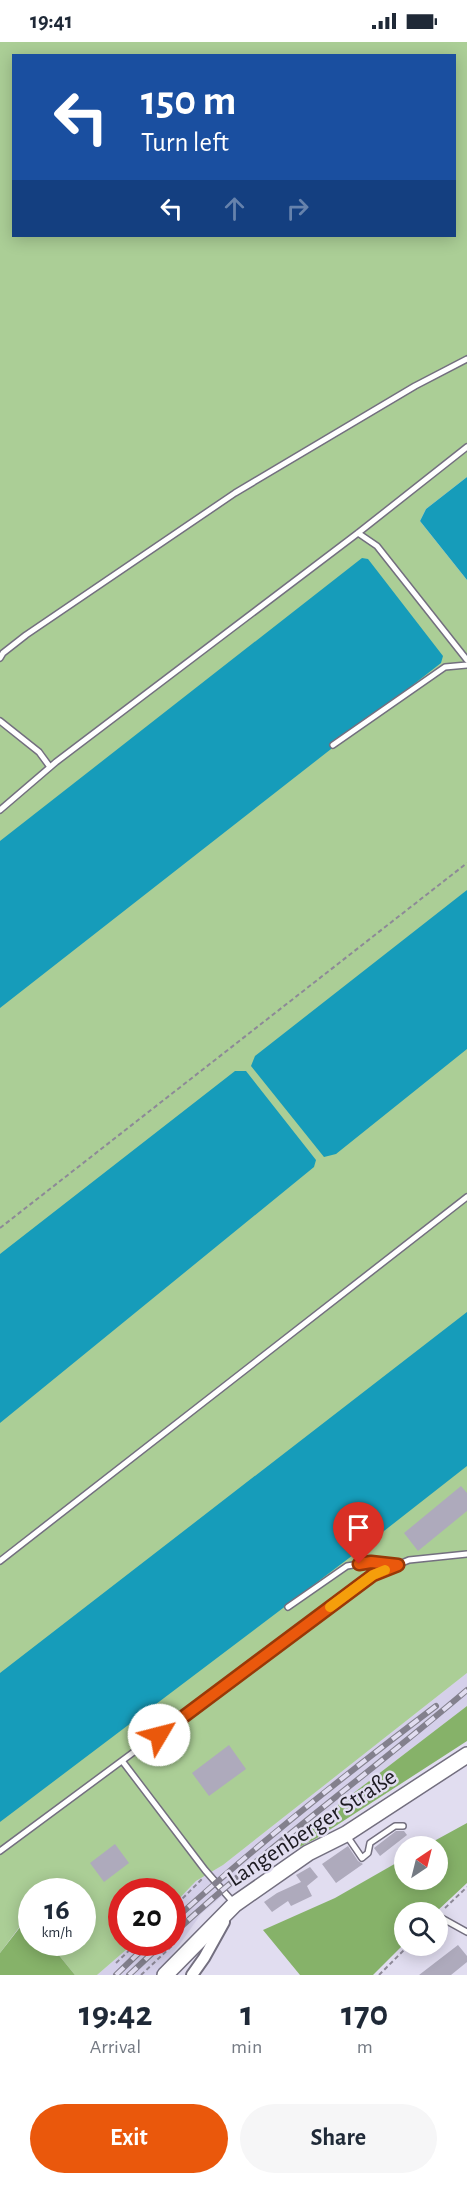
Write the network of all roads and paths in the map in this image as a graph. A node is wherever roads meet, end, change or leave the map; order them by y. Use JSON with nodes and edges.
{"nodes":[{"id":1,"x":467,"y":359,"type":"edge"},
{"id":2,"x":467,"y":447,"type":"edge"},
{"id":3,"x":358,"y":533,"type":"junction"},
{"id":4,"x":0,"y":658,"type":"edge"},
{"id":5,"x":467,"y":660,"type":"edge"},
{"id":6,"x":467,"y":665,"type":"edge"},
{"id":7,"x":0,"y":721,"type":"edge"},
{"id":8,"x":333,"y":745,"type":"dead end"},
{"id":9,"x":50,"y":767,"type":"junction"},
{"id":10,"x":0,"y":810,"type":"edge"},
{"id":11,"x":467,"y":863,"type":"edge"},
{"id":12,"x":467,"y":1197,"type":"edge"},
{"id":13,"x":0,"y":1228,"type":"edge"},
{"id":14,"x":467,"y":1554,"type":"edge"},
{"id":15,"x":0,"y":1561,"type":"edge"},
{"id":16,"x":398,"y":1565,"type":"junction"},
{"id":17,"x":288,"y":1607,"type":"dead end"},
{"id":18,"x":467,"y":1755,"type":"edge"},
{"id":19,"x":123,"y":1762,"type":"junction"},
{"id":20,"x":403,"y":1826,"type":"dead end"},
{"id":21,"x":346,"y":1834,"type":"junction"},
{"id":22,"x":0,"y":1851,"type":"edge"},
{"id":23,"x":208,"y":1874,"type":"junction"},
{"id":24,"x":467,"y":1887,"type":"edge"},
{"id":25,"x":186,"y":1894,"type":"edge"},
{"id":26,"x":235,"y":1904,"type":"junction"},
{"id":27,"x":448,"y":1906,"type":"edge"},
{"id":28,"x":448,"y":1922,"type":"edge"},
{"id":29,"x":467,"y":1932,"type":"edge"},
{"id":30,"x":123,"y":1956,"type":"edge"},
{"id":31,"x":398,"y":1956,"type":"edge"},
{"id":32,"x":116,"y":1963,"type":"dead end"},
{"id":33,"x":165,"y":1975,"type":"edge"},
{"id":34,"x":192,"y":1975,"type":"edge"},
{"id":35,"x":379,"y":1975,"type":"edge"}],
"edges":[{"from":1,"to":4,"type":"lane"},
{"from":2,"to":3,"type":"lane"},
{"from":3,"to":5,"type":"lane"},
{"from":3,"to":9,"type":"lane"},
{"from":6,"to":8,"type":"lane"},
{"from":7,"to":9,"type":"lane"},
{"from":9,"to":10,"type":"lane"},
{"from":11,"to":13,"type":"path"},
{"from":12,"to":15,"type":"lane"},
{"from":14,"to":16,"type":"lane"},
{"from":16,"to":17,"type":"lane"},
{"from":16,"to":19,"type":"lane"},
{"from":18,"to":21,"type":"main road","name":"Langenberger Straße"},
{"from":19,"to":22,"type":"lane"},
{"from":19,"to":23,"type":"lane"},
{"from":20,"to":21,"type":"lane"},
{"from":21,"to":26,"type":"main road","name":"Langenberger Straße"},
{"from":23,"to":25,"type":"path"},
{"from":23,"to":26,"type":"lane"},
{"from":24,"to":27,"type":"path"},
{"from":26,"to":33,"type":"main road","name":"Langenberger Straße"},
{"from":26,"to":34,"type":"street"},
{"from":28,"to":29,"type":"lane"},
{"from":30,"to":32,"type":"path"},
{"from":31,"to":35,"type":"path"}]}
